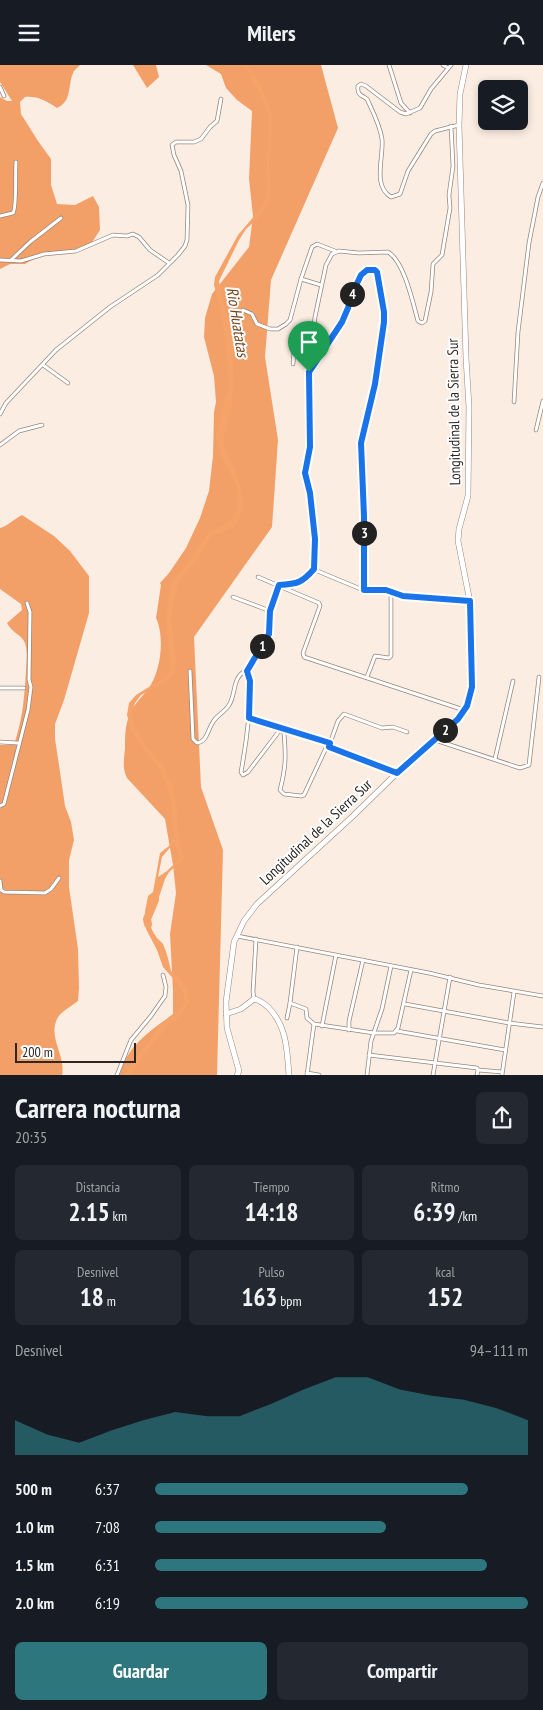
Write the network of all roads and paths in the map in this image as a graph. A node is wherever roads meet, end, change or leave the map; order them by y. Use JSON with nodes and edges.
{"nodes":[{"id":1,"x":389,"y":65,"type":"edge"},
{"id":2,"x":443,"y":65,"type":"edge"},
{"id":3,"x":466,"y":65,"type":"edge"},
{"id":4,"x":449,"y":66,"type":"edge"},
{"id":5,"x":0,"y":87,"type":"edge"},
{"id":6,"x":4,"y":96,"type":"dead end"},
{"id":7,"x":221,"y":99,"type":"dead end"},
{"id":8,"x":410,"y":113,"type":"junction"},
{"id":9,"x":459,"y":125,"type":"junction"},
{"id":10,"x":451,"y":126,"type":"junction"},
{"id":11,"x":16,"y":162,"type":"dead end"},
{"id":12,"x":543,"y":183,"type":"edge"},
{"id":13,"x":0,"y":216,"type":"edge"},
{"id":14,"x":61,"y":218,"type":"dead end"},
{"id":15,"x":336,"y":252,"type":"junction"},
{"id":16,"x":0,"y":260,"type":"edge"},
{"id":17,"x":11,"y":260,"type":"junction"},
{"id":18,"x":169,"y":263,"type":"junction"},
{"id":19,"x":301,"y":279,"type":"junction"},
{"id":20,"x":321,"y":285,"type":"junction"},
{"id":21,"x":243,"y":310,"type":"dead end"},
{"id":22,"x":313,"y":329,"type":"junction"},
{"id":23,"x":293,"y":364,"type":"dead end"},
{"id":24,"x":43,"y":365,"type":"junction"},
{"id":25,"x":309,"y":372,"type":"junction"},
{"id":26,"x":68,"y":383,"type":"dead end"},
{"id":27,"x":543,"y":401,"type":"edge"},
{"id":28,"x":514,"y":402,"type":"dead end"},
{"id":29,"x":0,"y":414,"type":"edge"},
{"id":30,"x":42,"y":425,"type":"dead end"},
{"id":31,"x":536,"y":430,"type":"dead end"},
{"id":32,"x":0,"y":445,"type":"edge"},
{"id":33,"x":314,"y":569,"type":"junction"},
{"id":34,"x":258,"y":577,"type":"dead end"},
{"id":35,"x":279,"y":585,"type":"junction"},
{"id":36,"x":364,"y":590,"type":"junction"},
{"id":37,"x":391,"y":592,"type":"junction"},
{"id":38,"x":233,"y":597,"type":"dead end"},
{"id":39,"x":470,"y":601,"type":"junction"},
{"id":40,"x":27,"y":603,"type":"dead end"},
{"id":41,"x":270,"y":611,"type":"junction"},
{"id":42,"x":190,"y":671,"type":"dead end"},
{"id":43,"x":247,"y":671,"type":"junction"},
{"id":44,"x":367,"y":677,"type":"junction"},
{"id":45,"x":539,"y":677,"type":"dead end"},
{"id":46,"x":513,"y":681,"type":"dead end"},
{"id":47,"x":0,"y":688,"type":"edge"},
{"id":48,"x":24,"y":688,"type":"dead end"},
{"id":49,"x":464,"y":710,"type":"junction"},
{"id":50,"x":249,"y":718,"type":"junction"},
{"id":51,"x":407,"y":732,"type":"dead end"},
{"id":52,"x":435,"y":739,"type":"junction"},
{"id":53,"x":0,"y":742,"type":"edge"},
{"id":54,"x":18,"y":743,"type":"junction"},
{"id":55,"x":330,"y":745,"type":"junction"},
{"id":56,"x":495,"y":759,"type":"junction"},
{"id":57,"x":397,"y":773,"type":"junction"},
{"id":58,"x":0,"y":806,"type":"edge"},
{"id":59,"x":60,"y":879,"type":"dead end"},
{"id":60,"x":0,"y":881,"type":"edge"},
{"id":61,"x":237,"y":936,"type":"junction"},
{"id":62,"x":256,"y":939,"type":"junction"},
{"id":63,"x":296,"y":947,"type":"junction"},
{"id":64,"x":336,"y":955,"type":"junction"},
{"id":65,"x":363,"y":960,"type":"junction"},
{"id":66,"x":391,"y":966,"type":"junction"},
{"id":67,"x":411,"y":970,"type":"junction"},
{"id":68,"x":163,"y":975,"type":"dead end"},
{"id":69,"x":450,"y":977,"type":"junction"},
{"id":70,"x":514,"y":992,"type":"junction"},
{"id":71,"x":543,"y":996,"type":"edge"},
{"id":72,"x":254,"y":999,"type":"junction"},
{"id":73,"x":290,"y":1003,"type":"junction"},
{"id":74,"x":405,"y":1004,"type":"junction"},
{"id":75,"x":444,"y":1010,"type":"junction"},
{"id":76,"x":226,"y":1014,"type":"junction"},
{"id":77,"x":287,"y":1018,"type":"dead end"},
{"id":78,"x":509,"y":1023,"type":"junction"},
{"id":79,"x":314,"y":1024,"type":"junction"},
{"id":80,"x":322,"y":1026,"type":"junction"},
{"id":81,"x":543,"y":1027,"type":"edge"},
{"id":82,"x":349,"y":1029,"type":"junction"},
{"id":83,"x":397,"y":1031,"type":"junction"},
{"id":84,"x":374,"y":1033,"type":"junction"},
{"id":85,"x":440,"y":1038,"type":"junction"},
{"id":86,"x":505,"y":1050,"type":"junction"},
{"id":87,"x":369,"y":1055,"type":"junction"},
{"id":88,"x":436,"y":1063,"type":"junction"},
{"id":89,"x":478,"y":1070,"type":"junction"},
{"id":90,"x":307,"y":1074,"type":"edge"},
{"id":91,"x":502,"y":1074,"type":"edge"},
{"id":92,"x":118,"y":1075,"type":"edge"},
{"id":93,"x":238,"y":1075,"type":"edge"},
{"id":94,"x":290,"y":1075,"type":"edge"},
{"id":95,"x":319,"y":1075,"type":"edge"},
{"id":96,"x":367,"y":1075,"type":"edge"},
{"id":97,"x":433,"y":1075,"type":"edge"},
{"id":98,"x":477,"y":1075,"type":"edge"}],
"edges":[{"from":1,"to":8,"type":"street"},
{"from":2,"to":4,"type":"street"},
{"from":3,"to":9,"type":"main road","name":"Longitudinal de la Sierra Sur"},
{"from":4,"to":8,"type":"street"},
{"from":5,"to":6,"type":"street"},
{"from":7,"to":18,"type":"street"},
{"from":8,"to":10,"type":"street"},
{"from":9,"to":10,"type":"street"},
{"from":9,"to":39,"type":"main road","name":"Longitudinal de la Sierra Sur"},
{"from":10,"to":15,"type":"street"},
{"from":11,"to":13,"type":"street"},
{"from":12,"to":28,"type":"street"},
{"from":14,"to":17,"type":"street"},
{"from":15,"to":19,"type":"street"},
{"from":15,"to":20,"type":"street"},
{"from":16,"to":17,"type":"street"},
{"from":17,"to":18,"type":"street"},
{"from":18,"to":24,"type":"street"},
{"from":19,"to":20,"type":"street"},
{"from":19,"to":21,"type":"street"},
{"from":20,"to":22,"type":"street"},
{"from":22,"to":23,"type":"street"},
{"from":22,"to":25,"type":"street"},
{"from":24,"to":26,"type":"street"},
{"from":24,"to":29,"type":"street"},
{"from":25,"to":33,"type":"street"},
{"from":25,"to":36,"type":"street"},
{"from":27,"to":31,"type":"street"},
{"from":30,"to":32,"type":"street"},
{"from":33,"to":35,"type":"street"},
{"from":33,"to":36,"type":"street"},
{"from":34,"to":35,"type":"street"},
{"from":35,"to":41,"type":"street"},
{"from":35,"to":44,"type":"street"},
{"from":36,"to":37,"type":"street"},
{"from":37,"to":39,"type":"street"},
{"from":37,"to":44,"type":"street"},
{"from":38,"to":41,"type":"street"},
{"from":39,"to":49,"type":"main road","name":"Longitudinal de la Sierra Sur"},
{"from":40,"to":54,"type":"street"},
{"from":41,"to":43,"type":"street"},
{"from":42,"to":43,"type":"street"},
{"from":43,"to":50,"type":"street"},
{"from":44,"to":49,"type":"street"},
{"from":45,"to":56,"type":"street"},
{"from":46,"to":56,"type":"street"},
{"from":47,"to":48,"type":"street"},
{"from":49,"to":52,"type":"main road","name":"Longitudinal de la Sierra Sur"},
{"from":50,"to":55,"type":"street"},
{"from":50,"to":55,"type":"street"},
{"from":51,"to":55,"type":"street"},
{"from":52,"to":56,"type":"street"},
{"from":52,"to":57,"type":"main road","name":"Longitudinal de la Sierra Sur"},
{"from":53,"to":54,"type":"street"},
{"from":54,"to":58,"type":"street"},
{"from":55,"to":57,"type":"street"},
{"from":57,"to":61,"type":"main road","name":"Longitudinal de la Sierra Sur"},
{"from":59,"to":60,"type":"street"},
{"from":61,"to":62,"type":"street"},
{"from":61,"to":76,"type":"main road","name":"Longitudinal de la Sierra Sur"},
{"from":62,"to":63,"type":"street"},
{"from":62,"to":72,"type":"street"},
{"from":63,"to":64,"type":"street"},
{"from":63,"to":73,"type":"street"},
{"from":64,"to":65,"type":"street"},
{"from":64,"to":80,"type":"street"},
{"from":65,"to":66,"type":"street"},
{"from":65,"to":82,"type":"street"},
{"from":66,"to":67,"type":"street"},
{"from":66,"to":84,"type":"street"},
{"from":67,"to":69,"type":"street"},
{"from":67,"to":74,"type":"street"},
{"from":68,"to":92,"type":"street"},
{"from":69,"to":70,"type":"street"},
{"from":69,"to":75,"type":"street"},
{"from":70,"to":71,"type":"street"},
{"from":70,"to":78,"type":"street"},
{"from":72,"to":76,"type":"main road"},
{"from":72,"to":94,"type":"main road"},
{"from":73,"to":77,"type":"street"},
{"from":73,"to":79,"type":"street"},
{"from":74,"to":75,"type":"street"},
{"from":74,"to":83,"type":"street"},
{"from":75,"to":78,"type":"street"},
{"from":75,"to":85,"type":"street"},
{"from":76,"to":93,"type":"main road","name":"Longitudinal de la Sierra Sur"},
{"from":78,"to":81,"type":"street"},
{"from":78,"to":86,"type":"street"},
{"from":79,"to":80,"type":"street"},
{"from":79,"to":90,"type":"street"},
{"from":80,"to":82,"type":"street"},
{"from":82,"to":84,"type":"street"},
{"from":83,"to":84,"type":"street"},
{"from":83,"to":85,"type":"street"},
{"from":84,"to":87,"type":"street"},
{"from":85,"to":86,"type":"street"},
{"from":85,"to":88,"type":"street"},
{"from":86,"to":91,"type":"street"},
{"from":87,"to":88,"type":"street"},
{"from":87,"to":96,"type":"street"},
{"from":88,"to":89,"type":"street"},
{"from":88,"to":97,"type":"street"},
{"from":89,"to":91,"type":"street"},
{"from":89,"to":98,"type":"street"},
{"from":90,"to":95,"type":"street"}]}
